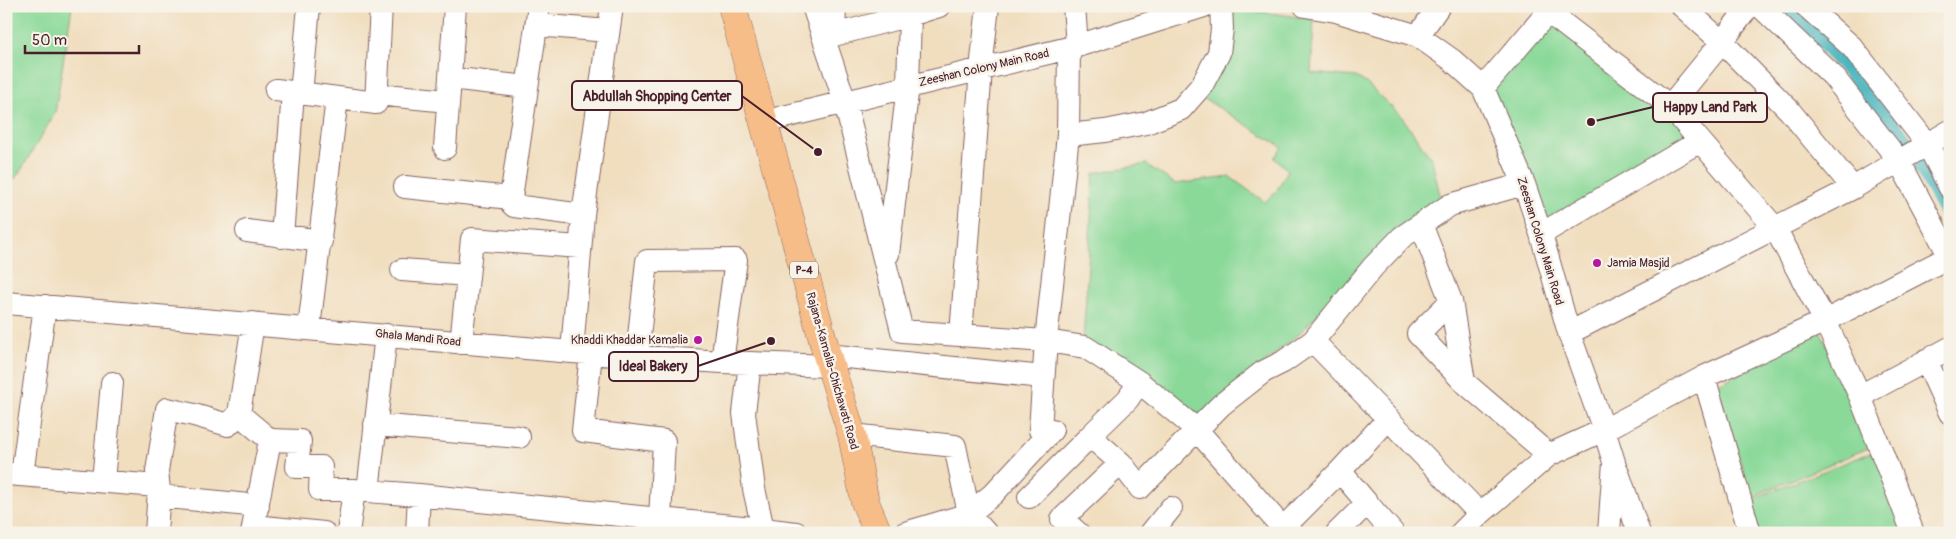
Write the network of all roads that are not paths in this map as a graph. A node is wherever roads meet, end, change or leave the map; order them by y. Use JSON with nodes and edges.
{"nodes":[{"id":1,"x":309,"y":6,"type":"edge"},
{"id":2,"x":381,"y":6,"type":"edge"},
{"id":3,"x":455,"y":6,"type":"edge"},
{"id":4,"x":612,"y":6,"type":"edge"},
{"id":5,"x":732,"y":6,"type":"edge"},
{"id":6,"x":813,"y":6,"type":"edge"},
{"id":7,"x":835,"y":6,"type":"edge"},
{"id":8,"x":939,"y":6,"type":"edge"},
{"id":9,"x":988,"y":6,"type":"edge"},
{"id":10,"x":1074,"y":6,"type":"edge"},
{"id":11,"x":1204,"y":6,"type":"edge"},
{"id":12,"x":1221,"y":6,"type":"edge"},
{"id":13,"x":1305,"y":6,"type":"edge"},
{"id":14,"x":1439,"y":6,"type":"edge"},
{"id":15,"x":1682,"y":6,"type":"edge"},
{"id":16,"x":1749,"y":6,"type":"edge"},
{"id":17,"x":1760,"y":6,"type":"edge"},
{"id":18,"x":1806,"y":6,"type":"edge"},
{"id":19,"x":1550,"y":9,"type":"edge"},
{"id":20,"x":910,"y":11,"type":"edge"},
{"id":21,"x":1155,"y":14,"type":"edge"},
{"id":22,"x":537,"y":15,"type":"edge"},
{"id":23,"x":608,"y":31,"type":"junction"},
{"id":24,"x":828,"y":36,"type":"junction"},
{"id":25,"x":1418,"y":36,"type":"junction"},
{"id":26,"x":1722,"y":42,"type":"junction"},
{"id":27,"x":1073,"y":47,"type":"junction"},
{"id":28,"x":981,"y":68,"type":"junction"},
{"id":29,"x":450,"y":78,"type":"junction"},
{"id":30,"x":908,"y":86,"type":"junction"},
{"id":31,"x":527,"y":87,"type":"junction"},
{"id":32,"x":1483,"y":88,"type":"junction"},
{"id":33,"x":290,"y":92,"type":"junction"},
{"id":34,"x":376,"y":94,"type":"junction"},
{"id":35,"x":338,"y":98,"type":"junction"},
{"id":36,"x":448,"y":101,"type":"junction"},
{"id":37,"x":845,"y":102,"type":"junction"},
{"id":38,"x":1670,"y":106,"type":"junction"},
{"id":39,"x":763,"y":122,"type":"junction"},
{"id":40,"x":1950,"y":131,"type":"edge"},
{"id":41,"x":1068,"y":135,"type":"junction"},
{"id":42,"x":1700,"y":141,"type":"junction"},
{"id":43,"x":1928,"y":145,"type":"junction"},
{"id":44,"x":445,"y":148,"type":"dead end"},
{"id":45,"x":1900,"y":161,"type":"junction"},
{"id":46,"x":1524,"y":184,"type":"junction"},
{"id":47,"x":405,"y":187,"type":"dead end"},
{"id":48,"x":1853,"y":188,"type":"junction"},
{"id":49,"x":1950,"y":188,"type":"edge"},
{"id":50,"x":511,"y":198,"type":"junction"},
{"id":51,"x":583,"y":215,"type":"junction"},
{"id":52,"x":1421,"y":224,"type":"junction"},
{"id":53,"x":1775,"y":228,"type":"junction"},
{"id":54,"x":247,"y":231,"type":"dead end"},
{"id":55,"x":1541,"y":234,"type":"junction"},
{"id":56,"x":282,"y":237,"type":"junction"},
{"id":57,"x":321,"y":241,"type":"junction"},
{"id":58,"x":580,"y":247,"type":"junction"},
{"id":59,"x":1950,"y":257,"type":"edge"},
{"id":60,"x":886,"y":267,"type":"junction"},
{"id":61,"x":402,"y":270,"type":"dead end"},
{"id":62,"x":468,"y":275,"type":"junction"},
{"id":63,"x":1450,"y":301,"type":"junction"},
{"id":64,"x":6,"y":303,"type":"edge"},
{"id":65,"x":45,"y":306,"type":"junction"},
{"id":66,"x":1825,"y":321,"type":"junction"},
{"id":67,"x":253,"y":323,"type":"junction"},
{"id":68,"x":309,"y":328,"type":"junction"},
{"id":69,"x":1568,"y":333,"type":"junction"},
{"id":70,"x":386,"y":335,"type":"junction"},
{"id":71,"x":961,"y":335,"type":"junction"},
{"id":72,"x":1046,"y":341,"type":"junction"},
{"id":73,"x":1313,"y":341,"type":"junction"},
{"id":74,"x":461,"y":343,"type":"junction"},
{"id":75,"x":1950,"y":348,"type":"edge"},
{"id":76,"x":581,"y":352,"type":"junction"},
{"id":77,"x":637,"y":356,"type":"junction"},
{"id":78,"x":1926,"y":360,"type":"junction"},
{"id":79,"x":829,"y":361,"type":"junction"},
{"id":80,"x":722,"y":362,"type":"junction"},
{"id":81,"x":750,"y":363,"type":"junction"},
{"id":82,"x":1043,"y":377,"type":"junction"},
{"id":83,"x":1704,"y":377,"type":"junction"},
{"id":84,"x":1139,"y":382,"type":"junction"},
{"id":85,"x":1464,"y":382,"type":"junction"},
{"id":86,"x":112,"y":383,"type":"dead end"},
{"id":87,"x":1860,"y":396,"type":"junction"},
{"id":88,"x":1950,"y":413,"type":"edge"},
{"id":89,"x":239,"y":414,"type":"junction"},
{"id":90,"x":1388,"y":419,"type":"junction"},
{"id":91,"x":376,"y":425,"type":"junction"},
{"id":92,"x":1196,"y":429,"type":"junction"},
{"id":93,"x":1604,"y":430,"type":"junction"},
{"id":94,"x":852,"y":435,"type":"junction"},
{"id":95,"x":1090,"y":436,"type":"junction"},
{"id":96,"x":519,"y":437,"type":"dead end"},
{"id":97,"x":270,"y":440,"type":"junction"},
{"id":98,"x":1549,"y":455,"type":"junction"},
{"id":99,"x":1614,"y":462,"type":"junction"},
{"id":100,"x":1121,"y":463,"type":"junction"},
{"id":101,"x":1340,"y":471,"type":"junction"},
{"id":102,"x":14,"y":475,"type":"edge"},
{"id":103,"x":103,"y":482,"type":"junction"},
{"id":104,"x":361,"y":490,"type":"junction"},
{"id":105,"x":159,"y":491,"type":"junction"},
{"id":106,"x":418,"y":495,"type":"junction"},
{"id":107,"x":1029,"y":497,"type":"dead end"},
{"id":108,"x":1367,"y":503,"type":"junction"},
{"id":109,"x":1171,"y":508,"type":"dead end"},
{"id":110,"x":970,"y":514,"type":"junction"},
{"id":111,"x":1480,"y":514,"type":"junction"},
{"id":112,"x":660,"y":519,"type":"junction"},
{"id":113,"x":254,"y":522,"type":"edge"},
{"id":114,"x":764,"y":529,"type":"junction"},
{"id":115,"x":1285,"y":530,"type":"edge"},
{"id":116,"x":874,"y":532,"type":"edge"},
{"id":117,"x":156,"y":533,"type":"edge"},
{"id":118,"x":324,"y":533,"type":"edge"},
{"id":119,"x":348,"y":533,"type":"edge"},
{"id":120,"x":417,"y":533,"type":"edge"},
{"id":121,"x":796,"y":533,"type":"edge"},
{"id":122,"x":905,"y":533,"type":"edge"},
{"id":123,"x":986,"y":533,"type":"edge"},
{"id":124,"x":1078,"y":533,"type":"edge"},
{"id":125,"x":1152,"y":533,"type":"edge"},
{"id":126,"x":1337,"y":533,"type":"edge"},
{"id":127,"x":1393,"y":533,"type":"edge"},
{"id":128,"x":1461,"y":533,"type":"edge"},
{"id":129,"x":1608,"y":533,"type":"edge"},
{"id":130,"x":1639,"y":533,"type":"edge"},
{"id":131,"x":1750,"y":533,"type":"edge"},
{"id":132,"x":1913,"y":533,"type":"edge"}],
"edges":[{"from":1,"to":33,"type":"street"},
{"from":2,"to":34,"type":"street"},
{"from":3,"to":29,"type":"street"},
{"from":4,"to":23,"type":"street"},
{"from":5,"to":39,"type":"main road","name":"Rajana-Kamalia-Chichawati Road","number":"P-4"},
{"from":6,"to":24,"type":"street"},
{"from":7,"to":24,"type":"street"},
{"from":8,"to":20,"type":"street"},
{"from":9,"to":28,"type":"street"},
{"from":10,"to":27,"type":"street"},
{"from":11,"to":21,"type":"street","name":"Zeeshan Colony Main Road"},
{"from":12,"to":41,"type":"street"},
{"from":13,"to":25,"type":"street","name":"Zeeshan Colony Main Road"},
{"from":14,"to":25,"type":"street"},
{"from":15,"to":26,"type":"street"},
{"from":16,"to":26,"type":"street"},
{"from":17,"to":45,"type":"street"},
{"from":18,"to":43,"type":"street"},
{"from":19,"to":32,"type":"street"},
{"from":19,"to":38,"type":"street"},
{"from":20,"to":24,"type":"street"},
{"from":20,"to":30,"type":"street"},
{"from":21,"to":27,"type":"street","name":"Zeeshan Colony Main Road"},
{"from":22,"to":23,"type":"street"},
{"from":22,"to":31,"type":"street"},
{"from":23,"to":51,"type":"street"},
{"from":24,"to":37,"type":"street"},
{"from":25,"to":32,"type":"street","name":"Zeeshan Colony Main Road"},
{"from":26,"to":38,"type":"street"},
{"from":26,"to":48,"type":"street"},
{"from":27,"to":28,"type":"street","name":"Zeeshan Colony Main Road"},
{"from":27,"to":41,"type":"street"},
{"from":28,"to":30,"type":"street","name":"Zeeshan Colony Main Road"},
{"from":28,"to":71,"type":"street"},
{"from":29,"to":31,"type":"street"},
{"from":29,"to":36,"type":"street"},
{"from":30,"to":37,"type":"street","name":"Zeeshan Colony Main Road"},
{"from":30,"to":60,"type":"street"},
{"from":31,"to":50,"type":"street"},
{"from":32,"to":46,"type":"street","name":"Zeeshan Colony Main Road"},
{"from":33,"to":35,"type":"street"},
{"from":33,"to":56,"type":"street"},
{"from":34,"to":35,"type":"street"},
{"from":34,"to":36,"type":"street"},
{"from":35,"to":57,"type":"street"},
{"from":36,"to":44,"type":"street"},
{"from":37,"to":39,"type":"street","name":"Zeeshan Colony Main Road"},
{"from":37,"to":60,"type":"street"},
{"from":38,"to":42,"type":"street"},
{"from":39,"to":79,"type":"main road","name":"Rajana-Kamalia-Chichawati Road","number":"P-4"},
{"from":40,"to":43,"type":"street"},
{"from":41,"to":72,"type":"street"},
{"from":42,"to":53,"type":"street"},
{"from":42,"to":55,"type":"street"},
{"from":43,"to":45,"type":"street"},
{"from":43,"to":49,"type":"street"},
{"from":45,"to":48,"type":"street"},
{"from":45,"to":59,"type":"street"},
{"from":46,"to":52,"type":"street"},
{"from":46,"to":55,"type":"street","name":"Zeeshan Colony Main Road"},
{"from":47,"to":50,"type":"street"},
{"from":48,"to":53,"type":"street"},
{"from":50,"to":51,"type":"street"},
{"from":51,"to":58,"type":"street"},
{"from":52,"to":63,"type":"street"},
{"from":52,"to":73,"type":"street"},
{"from":53,"to":66,"type":"street"},
{"from":53,"to":69,"type":"street"},
{"from":54,"to":56,"type":"street"},
{"from":55,"to":69,"type":"street","name":"Zeeshan Colony Main Road"},
{"from":56,"to":57,"type":"street"},
{"from":57,"to":68,"type":"street"},
{"from":58,"to":62,"type":"street"},
{"from":58,"to":76,"type":"street"},
{"from":59,"to":66,"type":"street"},
{"from":60,"to":71,"type":"street"},
{"from":61,"to":62,"type":"street"},
{"from":62,"to":74,"type":"street"},
{"from":63,"to":85,"type":"street"},
{"from":63,"to":85,"type":"street"},
{"from":64,"to":65,"type":"street","name":"Ghala Mandi Road"},
{"from":65,"to":67,"type":"street","name":"Ghala Mandi Road"},
{"from":65,"to":102,"type":"street"},
{"from":66,"to":83,"type":"street"},
{"from":66,"to":87,"type":"street"},
{"from":67,"to":68,"type":"street","name":"Ghala Mandi Road"},
{"from":67,"to":89,"type":"street"},
{"from":68,"to":70,"type":"street","name":"Ghala Mandi Road"},
{"from":69,"to":93,"type":"street","name":"Zeeshan Colony Main Road"},
{"from":70,"to":74,"type":"street","name":"Ghala Mandi Road"},
{"from":70,"to":91,"type":"street"},
{"from":71,"to":72,"type":"street"},
{"from":72,"to":82,"type":"street"},
{"from":72,"to":84,"type":"street"},
{"from":73,"to":90,"type":"street"},
{"from":73,"to":92,"type":"street"},
{"from":74,"to":76,"type":"street","name":"Ghala Mandi Road"},
{"from":75,"to":78,"type":"street"},
{"from":76,"to":77,"type":"street","name":"Ghala Mandi Road"},
{"from":76,"to":112,"type":"street"},
{"from":77,"to":80,"type":"street","name":"Ghala Mandi Road"},
{"from":77,"to":80,"type":"street"},
{"from":78,"to":87,"type":"street"},
{"from":78,"to":88,"type":"street"},
{"from":79,"to":81,"type":"street","name":"Ghala Mandi Road"},
{"from":79,"to":82,"type":"street","name":"Ghala Mandi Road"},
{"from":79,"to":94,"type":"main road","name":"Rajana-Kamalia-Chichawati Road","number":"P-4"},
{"from":80,"to":81,"type":"street","name":"Ghala Mandi Road"},
{"from":81,"to":114,"type":"street"},
{"from":82,"to":110,"type":"street"},
{"from":83,"to":93,"type":"street"},
{"from":83,"to":131,"type":"street"},
{"from":84,"to":92,"type":"street"},
{"from":84,"to":95,"type":"street"},
{"from":85,"to":98,"type":"street"},
{"from":86,"to":103,"type":"street"},
{"from":87,"to":132,"type":"street"},
{"from":89,"to":97,"type":"street"},
{"from":89,"to":105,"type":"street"},
{"from":90,"to":101,"type":"street"},
{"from":90,"to":111,"type":"street"},
{"from":91,"to":96,"type":"street"},
{"from":91,"to":104,"type":"street"},
{"from":92,"to":100,"type":"street"},
{"from":92,"to":115,"type":"street"},
{"from":93,"to":98,"type":"street"},
{"from":93,"to":99,"type":"street","name":"Zeeshan Colony Main Road"},
{"from":94,"to":110,"type":"street"},
{"from":94,"to":116,"type":"main road","name":"Rajana-Kamalia-Chichawati Road","number":"P-4"},
{"from":95,"to":100,"type":"street"},
{"from":95,"to":107,"type":"street"},
{"from":97,"to":104,"type":"street"},
{"from":97,"to":113,"type":"street"},
{"from":98,"to":111,"type":"street"},
{"from":99,"to":129,"type":"street","name":"Zeeshan Colony Main Road"},
{"from":99,"to":130,"type":"street"},
{"from":100,"to":124,"type":"street"},
{"from":101,"to":108,"type":"street"},
{"from":101,"to":115,"type":"street"},
{"from":102,"to":103,"type":"street"},
{"from":103,"to":105,"type":"street"},
{"from":104,"to":106,"type":"street"},
{"from":104,"to":119,"type":"street"},
{"from":105,"to":113,"type":"street"},
{"from":105,"to":117,"type":"street"},
{"from":106,"to":112,"type":"street"},
{"from":106,"to":120,"type":"street"},
{"from":108,"to":126,"type":"street"},
{"from":108,"to":127,"type":"street"},
{"from":109,"to":125,"type":"street"},
{"from":110,"to":122,"type":"street"},
{"from":110,"to":123,"type":"street"},
{"from":111,"to":128,"type":"street"},
{"from":112,"to":114,"type":"street"},
{"from":113,"to":118,"type":"street"},
{"from":114,"to":121,"type":"street"}]}
